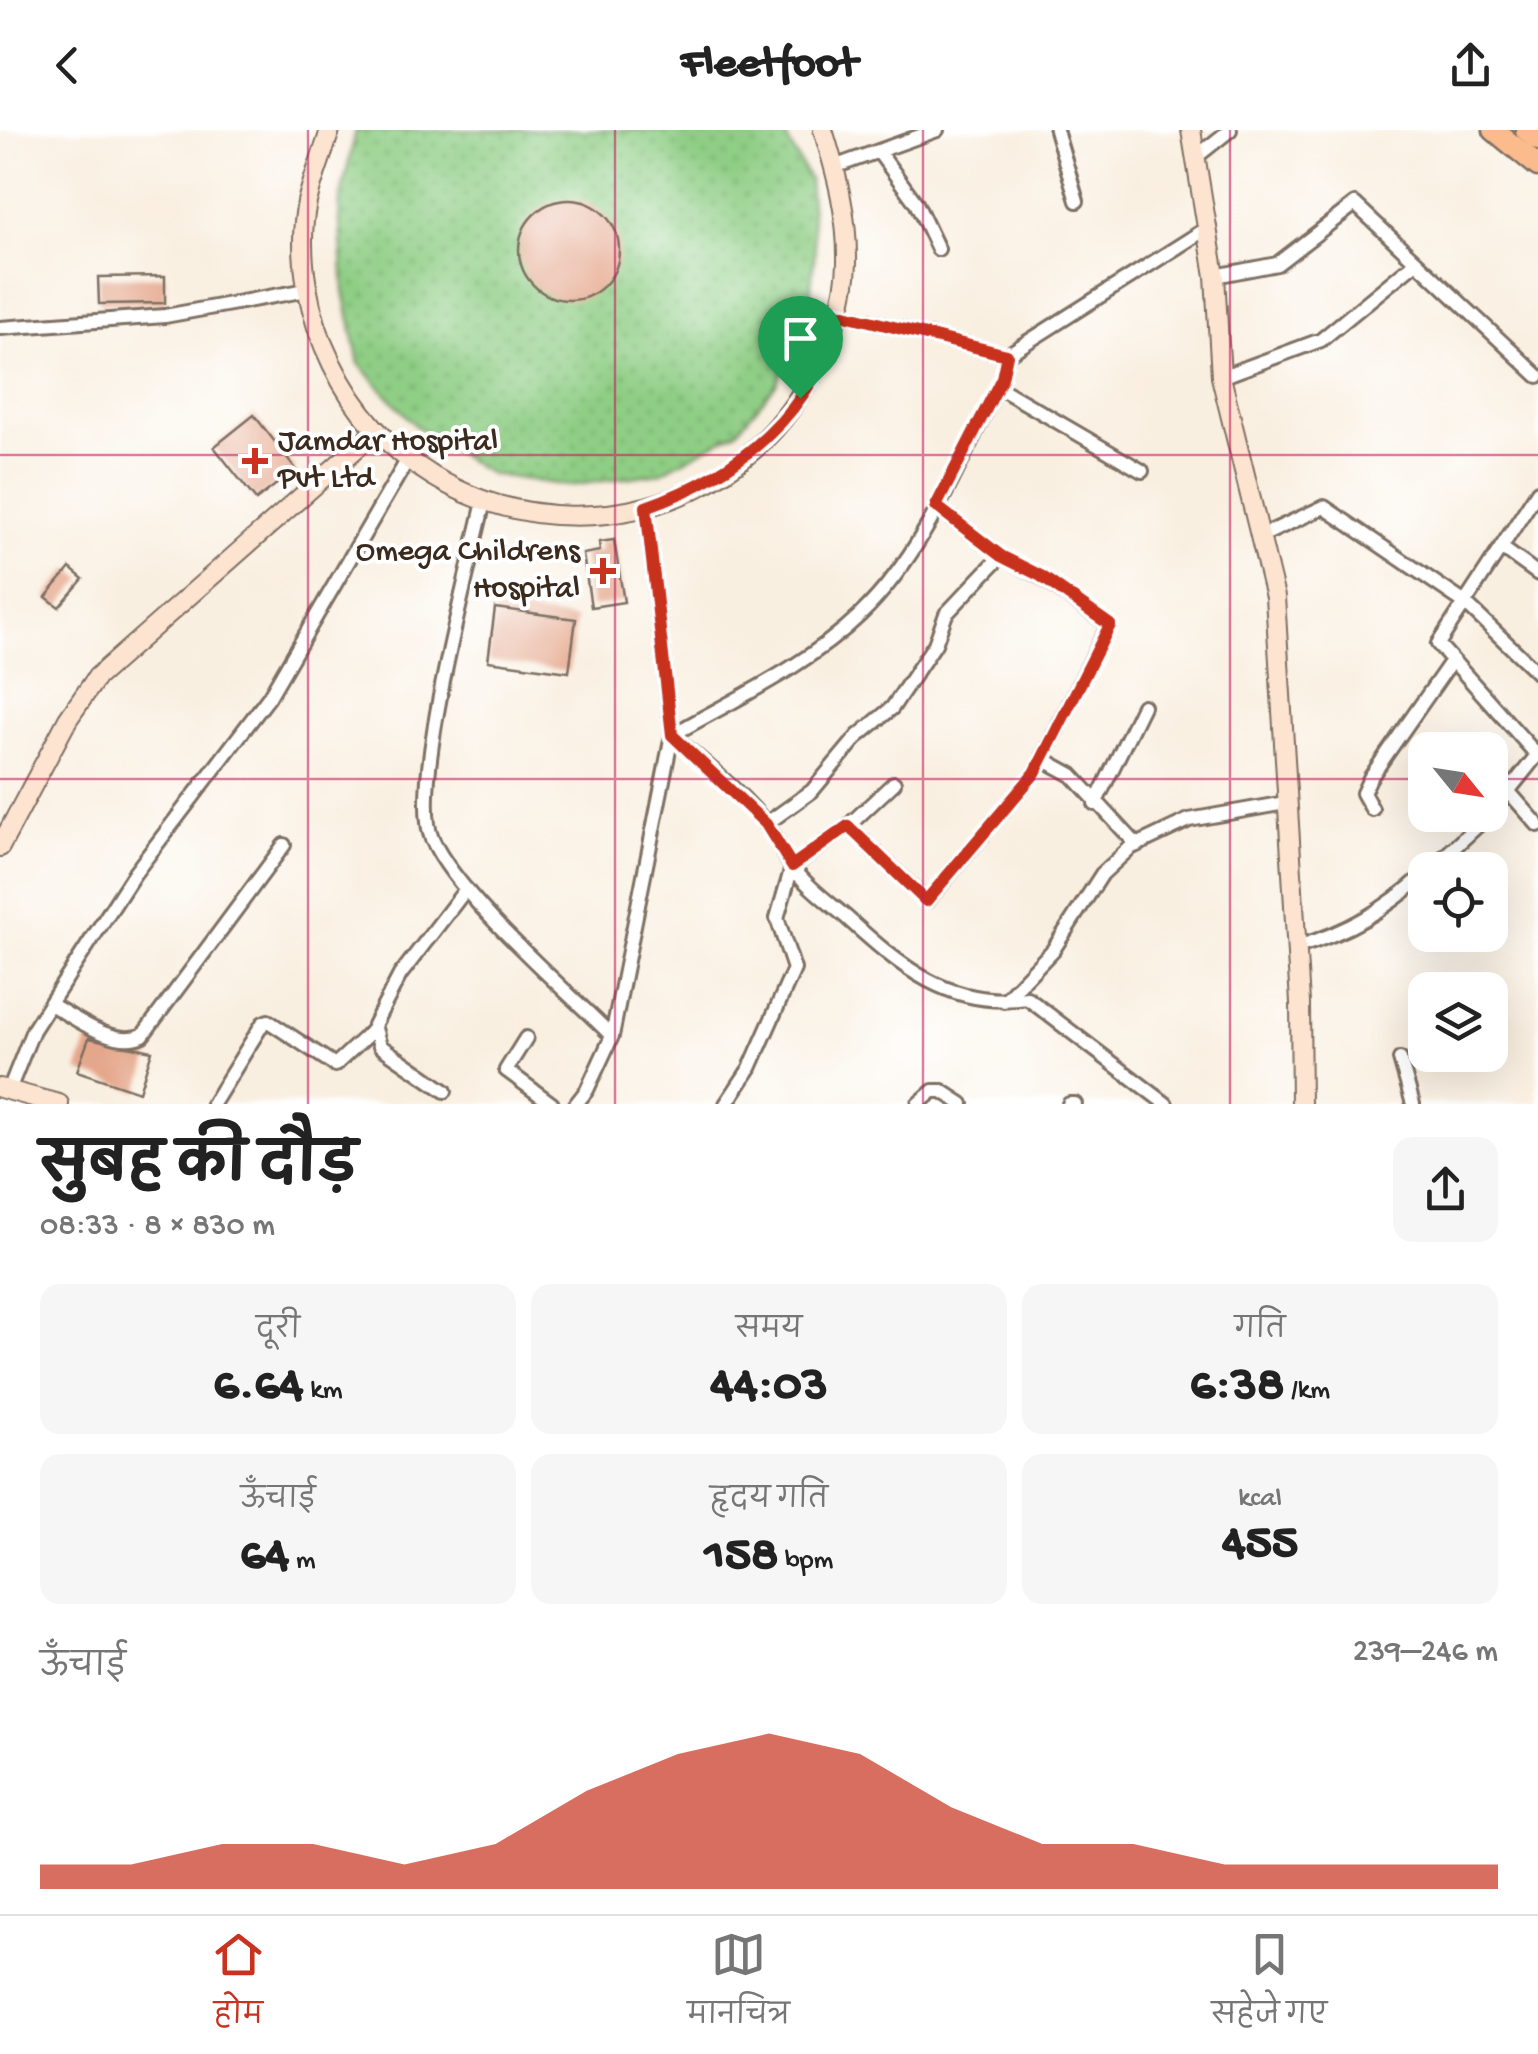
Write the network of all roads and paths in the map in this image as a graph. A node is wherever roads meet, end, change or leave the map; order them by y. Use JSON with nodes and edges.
{"nodes":[{"id":1,"x":330,"y":130,"type":"edge"},
{"id":2,"x":823,"y":130,"type":"edge"},
{"id":3,"x":936,"y":130,"type":"edge"},
{"id":4,"x":1056,"y":130,"type":"edge"},
{"id":5,"x":1191,"y":130,"type":"edge"},
{"id":6,"x":1230,"y":130,"type":"edge"},
{"id":7,"x":1494,"y":130,"type":"edge"},
{"id":8,"x":1526,"y":130,"type":"edge"},
{"id":9,"x":1538,"y":140,"type":"edge"},
{"id":10,"x":878,"y":151,"type":"junction"},
{"id":11,"x":1196,"y":157,"type":"junction"},
{"id":12,"x":1538,"y":166,"type":"edge"},
{"id":13,"x":834,"y":167,"type":"junction"},
{"id":14,"x":1078,"y":201,"type":"dead end"},
{"id":15,"x":1209,"y":227,"type":"junction"},
{"id":16,"x":938,"y":249,"type":"dead end"},
{"id":17,"x":1416,"y":262,"type":"junction"},
{"id":18,"x":1215,"y":276,"type":"junction"},
{"id":19,"x":307,"y":290,"type":"junction"},
{"id":20,"x":837,"y":313,"type":"junction"},
{"id":21,"x":0,"y":328,"type":"edge"},
{"id":22,"x":1007,"y":355,"type":"junction"},
{"id":23,"x":1220,"y":376,"type":"junction"},
{"id":24,"x":1538,"y":376,"type":"edge"},
{"id":25,"x":998,"y":387,"type":"junction"},
{"id":26,"x":376,"y":431,"type":"junction"},
{"id":27,"x":408,"y":459,"type":"junction"},
{"id":28,"x":1142,"y":472,"type":"dead end"},
{"id":29,"x":1538,"y":491,"type":"edge"},
{"id":30,"x":484,"y":502,"type":"junction"},
{"id":31,"x":936,"y":506,"type":"junction"},
{"id":32,"x":646,"y":507,"type":"junction"},
{"id":33,"x":1259,"y":537,"type":"junction"},
{"id":34,"x":1502,"y":548,"type":"junction"},
{"id":35,"x":1001,"y":556,"type":"junction"},
{"id":36,"x":1538,"y":574,"type":"edge"},
{"id":37,"x":1465,"y":603,"type":"junction"},
{"id":38,"x":1451,"y":662,"type":"junction"},
{"id":39,"x":1538,"y":673,"type":"edge"},
{"id":40,"x":1143,"y":706,"type":"dead end"},
{"id":41,"x":672,"y":735,"type":"junction"},
{"id":42,"x":1538,"y":755,"type":"edge"},
{"id":43,"x":1042,"y":759,"type":"junction"},
{"id":44,"x":894,"y":783,"type":"dead end"},
{"id":45,"x":1509,"y":792,"type":"joint"},
{"id":46,"x":1285,"y":803,"type":"junction"},
{"id":47,"x":1095,"y":804,"type":"junction"},
{"id":48,"x":1372,"y":809,"type":"dead end"},
{"id":49,"x":766,"y":824,"type":"junction"},
{"id":50,"x":1538,"y":825,"type":"edge"},
{"id":51,"x":848,"y":826,"type":"junction"},
{"id":52,"x":1471,"y":832,"type":"edge"},
{"id":53,"x":284,"y":845,"type":"dead end"},
{"id":54,"x":1137,"y":845,"type":"junction"},
{"id":55,"x":0,"y":847,"type":"edge"},
{"id":56,"x":1449,"y":852,"type":"edge"},
{"id":57,"x":792,"y":866,"type":"junction"},
{"id":58,"x":1408,"y":888,"type":"edge"},
{"id":59,"x":466,"y":889,"type":"junction"},
{"id":60,"x":1297,"y":947,"type":"junction"},
{"id":61,"x":1003,"y":1002,"type":"junction"},
{"id":62,"x":50,"y":1004,"type":"junction"},
{"id":63,"x":374,"y":1029,"type":"junction"},
{"id":64,"x":612,"y":1036,"type":"junction"},
{"id":65,"x":526,"y":1038,"type":"dead end"},
{"id":66,"x":1400,"y":1059,"type":"dead end"},
{"id":67,"x":4,"y":1089,"type":"edge"},
{"id":68,"x":445,"y":1091,"type":"dead end"},
{"id":69,"x":58,"y":1104,"type":"edge"},
{"id":70,"x":213,"y":1104,"type":"edge"},
{"id":71,"x":552,"y":1104,"type":"edge"},
{"id":72,"x":576,"y":1104,"type":"edge"},
{"id":73,"x":726,"y":1104,"type":"edge"},
{"id":74,"x":918,"y":1104,"type":"edge"},
{"id":75,"x":962,"y":1104,"type":"edge"},
{"id":76,"x":1166,"y":1104,"type":"edge"},
{"id":77,"x":1301,"y":1104,"type":"edge"},
{"id":78,"x":1413,"y":1104,"type":"edge"}],
"edges":[{"from":1,"to":19,"type":"street"},
{"from":2,"to":13,"type":"street"},
{"from":3,"to":10,"type":"street"},
{"from":4,"to":14,"type":"street"},
{"from":5,"to":11,"type":"street"},
{"from":6,"to":11,"type":"street"},
{"from":7,"to":12,"type":"main road"},
{"from":8,"to":9,"type":"main road"},
{"from":10,"to":13,"type":"street"},
{"from":10,"to":16,"type":"street"},
{"from":11,"to":15,"type":"street"},
{"from":13,"to":20,"type":"street"},
{"from":15,"to":18,"type":"street"},
{"from":15,"to":22,"type":"street"},
{"from":17,"to":18,"type":"street"},
{"from":17,"to":23,"type":"street"},
{"from":17,"to":24,"type":"street"},
{"from":18,"to":23,"type":"street"},
{"from":19,"to":21,"type":"street"},
{"from":19,"to":26,"type":"street"},
{"from":20,"to":22,"type":"street"},
{"from":20,"to":32,"type":"street"},
{"from":22,"to":25,"type":"street"},
{"from":23,"to":33,"type":"street"},
{"from":25,"to":28,"type":"street"},
{"from":25,"to":31,"type":"street"},
{"from":26,"to":27,"type":"street"},
{"from":26,"to":55,"type":"street"},
{"from":27,"to":30,"type":"street"},
{"from":27,"to":62,"type":"street"},
{"from":29,"to":34,"type":"street"},
{"from":30,"to":32,"type":"street"},
{"from":30,"to":59,"type":"street"},
{"from":31,"to":35,"type":"street"},
{"from":31,"to":41,"type":"street"},
{"from":32,"to":41,"type":"street"},
{"from":33,"to":37,"type":"street"},
{"from":33,"to":46,"type":"street"},
{"from":34,"to":36,"type":"street"},
{"from":34,"to":37,"type":"street"},
{"from":35,"to":43,"type":"street"},
{"from":35,"to":49,"type":"street"},
{"from":37,"to":38,"type":"street"},
{"from":37,"to":39,"type":"street"},
{"from":38,"to":42,"type":"street"},
{"from":38,"to":48,"type":"street"},
{"from":40,"to":47,"type":"street"},
{"from":41,"to":49,"type":"street"},
{"from":41,"to":64,"type":"street"},
{"from":42,"to":45,"type":"street"},
{"from":43,"to":47,"type":"street"},
{"from":43,"to":51,"type":"street"},
{"from":44,"to":51,"type":"street"},
{"from":45,"to":50,"type":"street"},
{"from":46,"to":54,"type":"street"},
{"from":46,"to":60,"type":"street"},
{"from":47,"to":54,"type":"street"},
{"from":49,"to":57,"type":"street"},
{"from":51,"to":57,"type":"street"},
{"from":52,"to":56,"type":"street"},
{"from":53,"to":62,"type":"street"},
{"from":54,"to":61,"type":"street"},
{"from":57,"to":61,"type":"street"},
{"from":57,"to":73,"type":"street"},
{"from":58,"to":60,"type":"street"},
{"from":59,"to":63,"type":"street"},
{"from":59,"to":64,"type":"street"},
{"from":60,"to":77,"type":"street"},
{"from":61,"to":76,"type":"street"},
{"from":62,"to":67,"type":"street"},
{"from":63,"to":68,"type":"street"},
{"from":63,"to":70,"type":"street"},
{"from":64,"to":72,"type":"street"},
{"from":65,"to":71,"type":"street"},
{"from":66,"to":78,"type":"street"},
{"from":67,"to":69,"type":"street"},
{"from":74,"to":75,"type":"street"}]}
